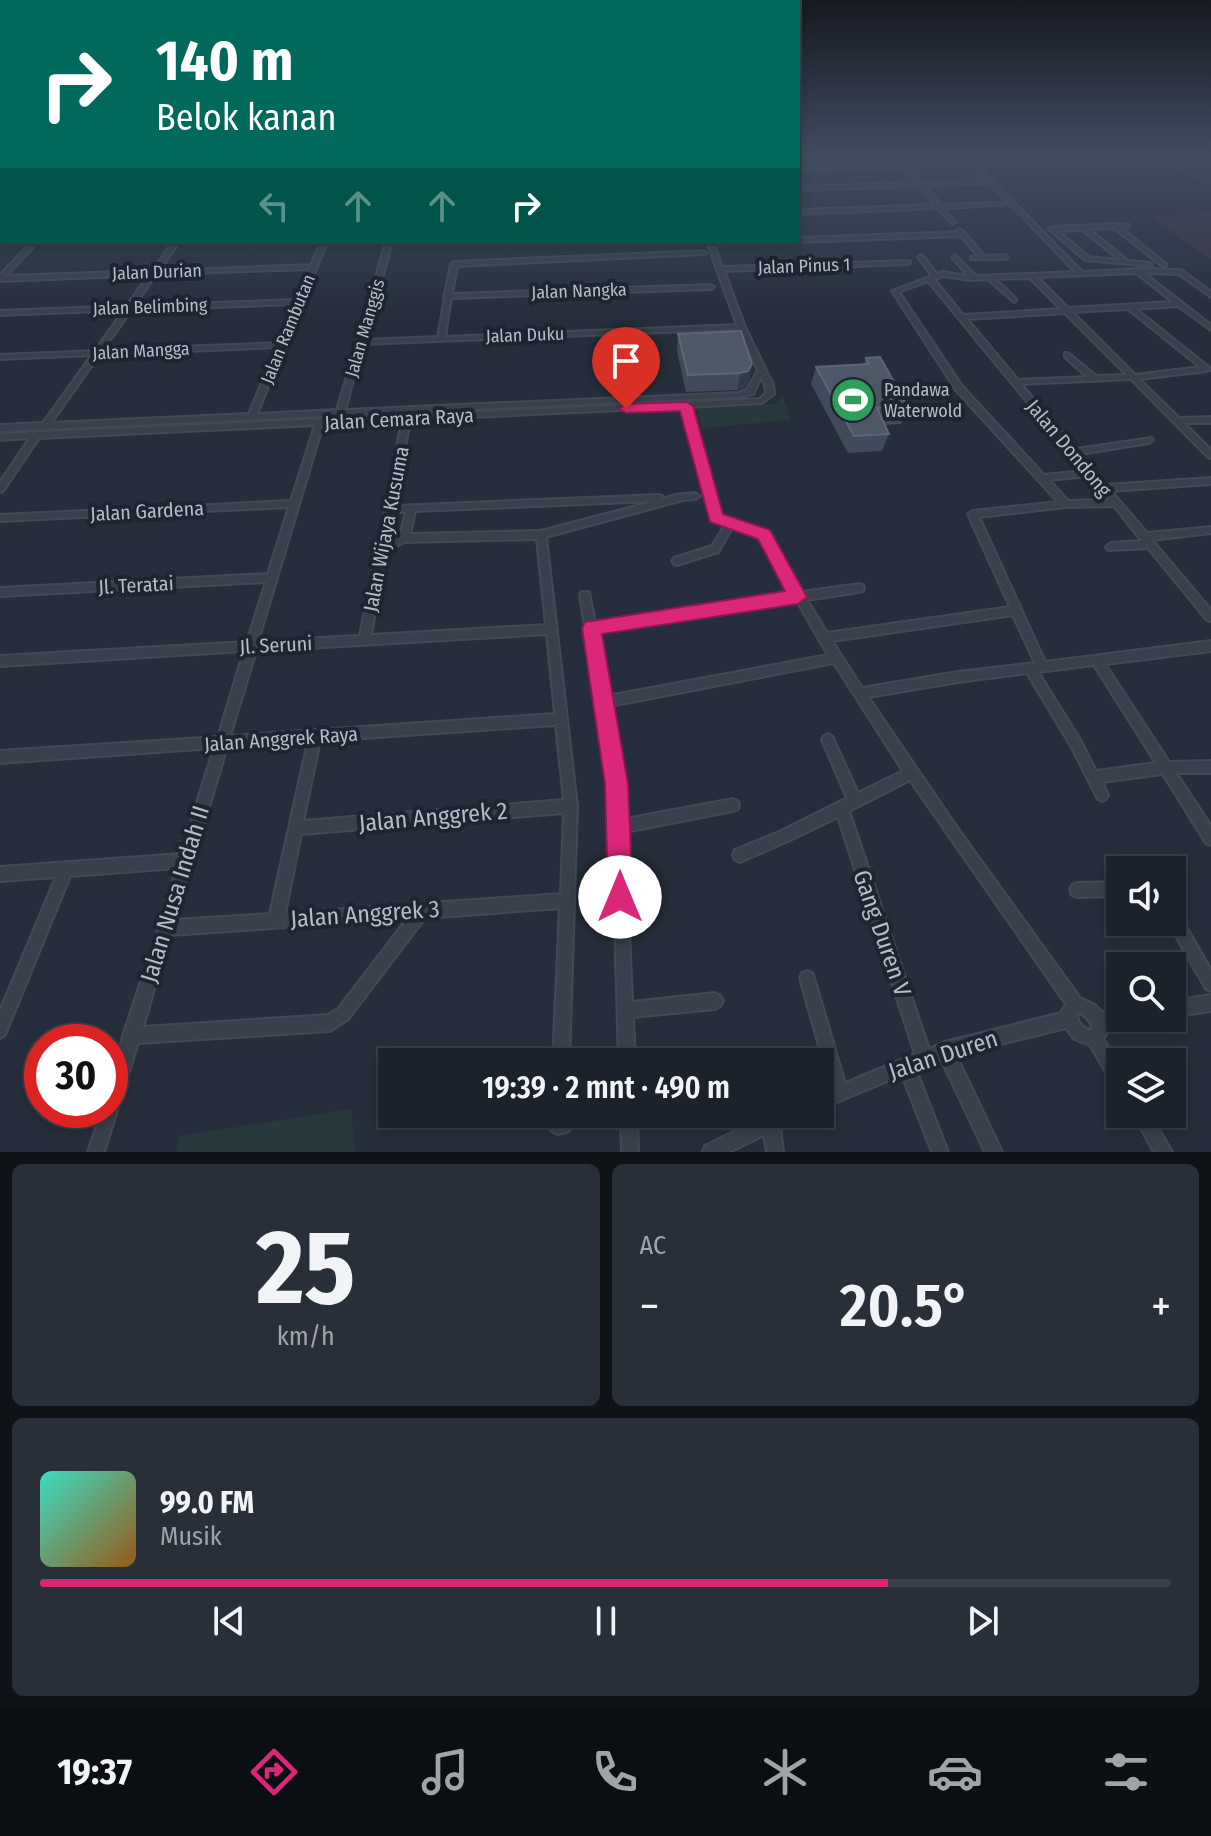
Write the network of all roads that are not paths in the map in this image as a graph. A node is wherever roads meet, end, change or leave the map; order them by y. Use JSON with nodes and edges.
{"nodes":[{"id":1,"x":827,"y":211,"type":"edge"},
{"id":2,"x":944,"y":211,"type":"edge"},
{"id":3,"x":1023,"y":211,"type":"edge"},
{"id":4,"x":800,"y":212,"type":"edge"},
{"id":5,"x":1115,"y":226,"type":"junction"},
{"id":6,"x":1127,"y":226,"type":"dead end"},
{"id":7,"x":1084,"y":228,"type":"junction"},
{"id":8,"x":1042,"y":229,"type":"junction"},
{"id":9,"x":1053,"y":229,"type":"junction"},
{"id":10,"x":963,"y":234,"type":"junction"},
{"id":11,"x":871,"y":237,"type":"junction"},
{"id":12,"x":800,"y":240,"type":"edge"},
{"id":13,"x":33,"y":244,"type":"edge"},
{"id":14,"x":175,"y":244,"type":"edge"},
{"id":15,"x":323,"y":244,"type":"edge"},
{"id":16,"x":388,"y":244,"type":"edge"},
{"id":17,"x":711,"y":244,"type":"edge"},
{"id":18,"x":703,"y":253,"type":"dead end"},
{"id":19,"x":921,"y":257,"type":"dead end"},
{"id":20,"x":955,"y":257,"type":"dead end"},
{"id":21,"x":1005,"y":257,"type":"dead end"},
{"id":22,"x":973,"y":258,"type":"dead end"},
{"id":23,"x":983,"y":258,"type":"junction"},
{"id":24,"x":908,"y":262,"type":"dead end"},
{"id":25,"x":888,"y":263,"type":"junction"},
{"id":26,"x":1126,"y":263,"type":"junction"},
{"id":27,"x":314,"y":267,"type":"junction"},
{"id":28,"x":719,"y":269,"type":"junction"},
{"id":29,"x":1137,"y":271,"type":"junction"},
{"id":30,"x":153,"y":273,"type":"junction"},
{"id":31,"x":1080,"y":273,"type":"junction"},
{"id":32,"x":1031,"y":275,"type":"junction"},
{"id":33,"x":932,"y":277,"type":"junction"},
{"id":34,"x":989,"y":277,"type":"junction"},
{"id":35,"x":0,"y":278,"type":"edge"},
{"id":36,"x":974,"y":278,"type":"junction"},
{"id":37,"x":711,"y":287,"type":"dead end"},
{"id":38,"x":1211,"y":295,"type":"edge"},
{"id":39,"x":447,"y":296,"type":"junction"},
{"id":40,"x":1014,"y":300,"type":"dead end"},
{"id":41,"x":299,"y":302,"type":"junction"},
{"id":42,"x":1178,"y":304,"type":"junction"},
{"id":43,"x":128,"y":307,"type":"junction"},
{"id":44,"x":1130,"y":307,"type":"junction"},
{"id":45,"x":1067,"y":311,"type":"junction"},
{"id":46,"x":0,"y":313,"type":"edge"},
{"id":47,"x":960,"y":317,"type":"junction"},
{"id":48,"x":1198,"y":317,"type":"junction"},
{"id":49,"x":1211,"y":318,"type":"edge"},
{"id":50,"x":737,"y":327,"type":"dead end"},
{"id":51,"x":1211,"y":328,"type":"edge"},
{"id":52,"x":441,"y":339,"type":"junction"},
{"id":53,"x":361,"y":342,"type":"junction"},
{"id":54,"x":282,"y":345,"type":"junction"},
{"id":55,"x":96,"y":353,"type":"junction"},
{"id":56,"x":1068,"y":355,"type":"dead end"},
{"id":57,"x":0,"y":357,"type":"edge"},
{"id":58,"x":1209,"y":368,"type":"edge"},
{"id":59,"x":760,"y":372,"type":"junction"},
{"id":60,"x":1134,"y":377,"type":"junction"},
{"id":61,"x":1094,"y":379,"type":"junction"},
{"id":62,"x":1014,"y":382,"type":"junction"},
{"id":63,"x":698,"y":401,"type":"junction"},
{"id":64,"x":686,"y":406,"type":"junction"},
{"id":65,"x":477,"y":412,"type":"junction"},
{"id":66,"x":340,"y":413,"type":"junction"},
{"id":67,"x":252,"y":417,"type":"junction"},
{"id":68,"x":406,"y":419,"type":"junction"},
{"id":69,"x":1211,"y":420,"type":"edge"},
{"id":70,"x":1177,"y":421,"type":"junction"},
{"id":71,"x":320,"y":422,"type":"junction"},
{"id":72,"x":200,"y":424,"type":"junction"},
{"id":73,"x":45,"y":426,"type":"junction"},
{"id":74,"x":0,"y":428,"type":"edge"},
{"id":75,"x":37,"y":435,"type":"junction"},
{"id":76,"x":0,"y":437,"type":"edge"},
{"id":77,"x":1149,"y":440,"type":"dead end"},
{"id":78,"x":1073,"y":452,"type":"junction"},
{"id":79,"x":1211,"y":455,"type":"edge"},
{"id":80,"x":1090,"y":473,"type":"junction"},
{"id":81,"x":1042,"y":478,"type":"junction"},
{"id":82,"x":1211,"y":481,"type":"edge"},
{"id":83,"x":1102,"y":488,"type":"junction"},
{"id":84,"x":0,"y":489,"type":"edge"},
{"id":85,"x":695,"y":496,"type":"dead end"},
{"id":86,"x":680,"y":498,"type":"junction"},
{"id":87,"x":1115,"y":503,"type":"junction"},
{"id":88,"x":293,"y":504,"type":"junction"},
{"id":89,"x":1066,"y":504,"type":"junction"},
{"id":90,"x":411,"y":508,"type":"junction"},
{"id":91,"x":390,"y":509,"type":"junction"},
{"id":92,"x":0,"y":518,"type":"edge"},
{"id":93,"x":730,"y":524,"type":"junction"},
{"id":94,"x":1211,"y":530,"type":"edge"},
{"id":95,"x":541,"y":535,"type":"junction"},
{"id":96,"x":404,"y":538,"type":"junction"},
{"id":97,"x":1147,"y":540,"type":"junction"},
{"id":98,"x":1111,"y":547,"type":"dead end"},
{"id":99,"x":382,"y":549,"type":"junction"},
{"id":100,"x":677,"y":561,"type":"dead end"},
{"id":101,"x":272,"y":578,"type":"junction"},
{"id":102,"x":859,"y":588,"type":"dead end"},
{"id":103,"x":0,"y":592,"type":"edge"},
{"id":104,"x":585,"y":595,"type":"dead end"},
{"id":105,"x":798,"y":597,"type":"junction"},
{"id":106,"x":1016,"y":610,"type":"junction"},
{"id":107,"x":1211,"y":617,"type":"edge"},
{"id":108,"x":592,"y":628,"type":"junction"},
{"id":109,"x":552,"y":629,"type":"junction"},
{"id":110,"x":823,"y":638,"type":"junction"},
{"id":111,"x":365,"y":640,"type":"junction"},
{"id":112,"x":1211,"y":646,"type":"edge"},
{"id":113,"x":251,"y":647,"type":"junction"},
{"id":114,"x":836,"y":658,"type":"junction"},
{"id":115,"x":0,"y":661,"type":"edge"},
{"id":116,"x":1097,"y":661,"type":"junction"},
{"id":117,"x":1036,"y":668,"type":"junction"},
{"id":118,"x":859,"y":694,"type":"junction"},
{"id":119,"x":605,"y":702,"type":"junction"},
{"id":120,"x":562,"y":719,"type":"junction"},
{"id":121,"x":315,"y":736,"type":"junction"},
{"id":122,"x":828,"y":740,"type":"dead end"},
{"id":123,"x":222,"y":743,"type":"junction"},
{"id":124,"x":0,"y":757,"type":"edge"},
{"id":125,"x":1211,"y":767,"type":"edge"},
{"id":126,"x":1167,"y":769,"type":"junction"},
{"id":127,"x":912,"y":773,"type":"junction"},
{"id":128,"x":1093,"y":777,"type":"junction"},
{"id":129,"x":1102,"y":795,"type":"dead end"},
{"id":130,"x":848,"y":803,"type":"junction"},
{"id":131,"x":733,"y":805,"type":"dead end"},
{"id":132,"x":571,"y":806,"type":"junction"},
{"id":133,"x":620,"y":826,"type":"junction"},
{"id":134,"x":296,"y":828,"type":"junction"},
{"id":135,"x":1211,"y":838,"type":"edge"},
{"id":136,"x":740,"y":855,"type":"dead end"},
{"id":137,"x":184,"y":861,"type":"junction"},
{"id":138,"x":66,"y":869,"type":"junction"},
{"id":139,"x":0,"y":874,"type":"edge"},
{"id":140,"x":1106,"y":889,"type":"edge"},
{"id":141,"x":1077,"y":890,"type":"dead end"},
{"id":142,"x":567,"y":901,"type":"junction"},
{"id":143,"x":422,"y":910,"type":"junction"},
{"id":144,"x":276,"y":920,"type":"junction"},
{"id":145,"x":164,"y":928,"type":"junction"},
{"id":146,"x":1183,"y":936,"type":"edge"},
{"id":147,"x":807,"y":978,"type":"dead end"},
{"id":148,"x":1211,"y":984,"type":"edge"},
{"id":149,"x":715,"y":1001,"type":"dead end"},
{"id":150,"x":1211,"y":1003,"type":"edge"},
{"id":151,"x":1186,"y":1007,"type":"edge"},
{"id":152,"x":625,"y":1010,"type":"junction"},
{"id":153,"x":1073,"y":1012,"type":"junction"},
{"id":154,"x":1106,"y":1019,"type":"edge"},
{"id":155,"x":1098,"y":1020,"type":"junction"},
{"id":156,"x":0,"y":1030,"type":"edge"},
{"id":157,"x":131,"y":1036,"type":"junction"},
{"id":158,"x":1094,"y":1038,"type":"junction"},
{"id":159,"x":128,"y":1047,"type":"edge"},
{"id":160,"x":562,"y":1048,"type":"edge"},
{"id":161,"x":626,"y":1048,"type":"edge"},
{"id":162,"x":945,"y":1050,"type":"junction"},
{"id":163,"x":1106,"y":1057,"type":"edge"},
{"id":164,"x":924,"y":1058,"type":"junction"},
{"id":165,"x":906,"y":1065,"type":"junction"},
{"id":166,"x":840,"y":1092,"type":"junction"},
{"id":167,"x":834,"y":1095,"type":"edge"},
{"id":168,"x":104,"y":1128,"type":"edge"},
{"id":169,"x":629,"y":1128,"type":"edge"},
{"id":170,"x":759,"y":1128,"type":"edge"},
{"id":171,"x":772,"y":1128,"type":"edge"},
{"id":172,"x":1149,"y":1128,"type":"edge"},
{"id":173,"x":96,"y":1152,"type":"edge"},
{"id":174,"x":630,"y":1152,"type":"edge"},
{"id":175,"x":711,"y":1152,"type":"edge"},
{"id":176,"x":775,"y":1152,"type":"edge"},
{"id":177,"x":940,"y":1152,"type":"edge"},
{"id":178,"x":994,"y":1152,"type":"edge"},
{"id":179,"x":1164,"y":1152,"type":"edge"}],
"edges":[{"from":1,"to":4,"type":"street"},
{"from":2,"to":10,"type":"street"},
{"from":3,"to":8,"type":"street"},
{"from":5,"to":6,"type":"street"},
{"from":5,"to":7,"type":"street"},
{"from":5,"to":26,"type":"street"},
{"from":7,"to":9,"type":"street"},
{"from":7,"to":26,"type":"street"},
{"from":8,"to":9,"type":"street"},
{"from":8,"to":31,"type":"street"},
{"from":9,"to":26,"type":"street"},
{"from":10,"to":11,"type":"street"},
{"from":10,"to":23,"type":"street"},
{"from":11,"to":12,"type":"street"},
{"from":11,"to":25,"type":"street","name":"Jalan Pinus 1"},
{"from":13,"to":35,"type":"street"},
{"from":14,"to":30,"type":"street"},
{"from":15,"to":27,"type":"street","name":"Jalan Rambutan"},
{"from":16,"to":53,"type":"street","name":"Jalan Manggis"},
{"from":17,"to":28,"type":"street","name":"Jalan Cemara Raya"},
{"from":18,"to":39,"type":"street"},
{"from":19,"to":33,"type":"street","name":"Jalan Dondong"},
{"from":20,"to":36,"type":"street"},
{"from":21,"to":23,"type":"street"},
{"from":22,"to":23,"type":"street"},
{"from":24,"to":25,"type":"street","name":"Jalan Pinus 1"},
{"from":25,"to":28,"type":"street","name":"Jalan Pinus 1"},
{"from":27,"to":30,"type":"street","name":"Jalan Durian"},
{"from":27,"to":41,"type":"street","name":"Jalan Rambutan"},
{"from":28,"to":59,"type":"street","name":"Jalan Cemara Raya"},
{"from":29,"to":31,"type":"street"},
{"from":29,"to":38,"type":"street"},
{"from":29,"to":42,"type":"street"},
{"from":30,"to":35,"type":"street","name":"Jalan Durian"},
{"from":30,"to":43,"type":"street"},
{"from":31,"to":32,"type":"street"},
{"from":32,"to":34,"type":"street"},
{"from":32,"to":45,"type":"street"},
{"from":33,"to":36,"type":"street"},
{"from":33,"to":47,"type":"street","name":"Jalan Dondong"},
{"from":33,"to":81,"type":"street"},
{"from":34,"to":36,"type":"street"},
{"from":34,"to":40,"type":"street"},
{"from":37,"to":39,"type":"street","name":"Jalan Nangka"},
{"from":39,"to":52,"type":"street"},
{"from":41,"to":43,"type":"street","name":"Jalan Belimbing"},
{"from":41,"to":54,"type":"street","name":"Jalan Rambutan"},
{"from":42,"to":44,"type":"street"},
{"from":42,"to":48,"type":"street"},
{"from":43,"to":46,"type":"street","name":"Jalan Belimbing"},
{"from":43,"to":55,"type":"street"},
{"from":44,"to":45,"type":"street"},
{"from":44,"to":58,"type":"street"},
{"from":45,"to":47,"type":"street"},
{"from":45,"to":60,"type":"street"},
{"from":47,"to":62,"type":"street","name":"Jalan Dondong"},
{"from":48,"to":49,"type":"street"},
{"from":48,"to":51,"type":"street"},
{"from":50,"to":52,"type":"street","name":"Jalan Duku"},
{"from":52,"to":53,"type":"street","name":"Jalan Duku"},
{"from":53,"to":66,"type":"street","name":"Jalan Manggis"},
{"from":54,"to":55,"type":"street","name":"Jalan Mangga"},
{"from":54,"to":67,"type":"street","name":"Jalan Rambutan"},
{"from":55,"to":57,"type":"street","name":"Jalan Mangga"},
{"from":55,"to":73,"type":"street"},
{"from":56,"to":61,"type":"street"},
{"from":58,"to":60,"type":"street"},
{"from":59,"to":63,"type":"street","name":"Jalan Cemara Raya"},
{"from":59,"to":63,"type":"street","name":"Jalan Cemara Raya"},
{"from":60,"to":61,"type":"street"},
{"from":60,"to":70,"type":"street"},
{"from":61,"to":62,"type":"street"},
{"from":62,"to":78,"type":"street","name":"Jalan Dondong"},
{"from":63,"to":64,"type":"street","name":"Jalan Cemara Raya"},
{"from":63,"to":65,"type":"street","name":"Jalan Cemara Raya"},
{"from":64,"to":65,"type":"street","name":"Jalan Cemara Raya"},
{"from":64,"to":93,"type":"street"},
{"from":65,"to":66,"type":"street","name":"Jalan Cemara Raya"},
{"from":65,"to":68,"type":"street","name":"Jalan Cemara Raya"},
{"from":66,"to":67,"type":"street","name":"Jalan Cemara Raya"},
{"from":67,"to":72,"type":"street","name":"Jalan Cemara Raya"},
{"from":68,"to":71,"type":"street","name":"Jalan Cemara Raya"},
{"from":68,"to":91,"type":"street","name":"Jalan Wijaya Kusuma"},
{"from":69,"to":70,"type":"street"},
{"from":70,"to":79,"type":"street"},
{"from":71,"to":72,"type":"street","name":"Jalan Cemara Raya"},
{"from":71,"to":88,"type":"street","name":"Jalan Nusa Indah II"},
{"from":72,"to":73,"type":"street","name":"Jalan Cemara Raya"},
{"from":72,"to":75,"type":"street","name":"Jalan Cemara Raya"},
{"from":73,"to":74,"type":"street","name":"Jalan Cemara Raya"},
{"from":75,"to":76,"type":"street","name":"Jalan Cemara Raya"},
{"from":75,"to":84,"type":"street"},
{"from":77,"to":78,"type":"street"},
{"from":78,"to":80,"type":"street","name":"Jalan Dondong"},
{"from":80,"to":81,"type":"street"},
{"from":80,"to":83,"type":"street","name":"Jalan Dondong"},
{"from":81,"to":89,"type":"street"},
{"from":82,"to":83,"type":"street"},
{"from":83,"to":87,"type":"street","name":"Jalan Dondong"},
{"from":85,"to":86,"type":"street"},
{"from":86,"to":90,"type":"street"},
{"from":86,"to":95,"type":"street"},
{"from":87,"to":89,"type":"street"},
{"from":87,"to":97,"type":"street","name":"Jalan Dondong"},
{"from":88,"to":92,"type":"street","name":"Jalan Gardena"},
{"from":88,"to":101,"type":"street","name":"Jalan Nusa Indah II"},
{"from":89,"to":106,"type":"street"},
{"from":90,"to":91,"type":"street"},
{"from":90,"to":96,"type":"street"},
{"from":91,"to":99,"type":"street","name":"Jalan Wijaya Kusuma"},
{"from":93,"to":100,"type":"street"},
{"from":93,"to":105,"type":"street"},
{"from":94,"to":97,"type":"street"},
{"from":95,"to":96,"type":"street"},
{"from":95,"to":109,"type":"street"},
{"from":96,"to":99,"type":"street"},
{"from":97,"to":98,"type":"street"},
{"from":97,"to":107,"type":"street","name":"Jalan Dondong"},
{"from":99,"to":111,"type":"street","name":"Jalan Wijaya Kusuma"},
{"from":101,"to":103,"type":"street","name":"Jl. Teratai"},
{"from":101,"to":113,"type":"street","name":"Jalan Nusa Indah II"},
{"from":102,"to":105,"type":"street"},
{"from":104,"to":108,"type":"street"},
{"from":105,"to":108,"type":"street"},
{"from":105,"to":110,"type":"street"},
{"from":106,"to":110,"type":"street"},
{"from":106,"to":117,"type":"street"},
{"from":108,"to":119,"type":"street"},
{"from":109,"to":111,"type":"street","name":"Jl. Seruni"},
{"from":109,"to":120,"type":"street"},
{"from":110,"to":114,"type":"street"},
{"from":111,"to":113,"type":"street","name":"Jl. Seruni"},
{"from":112,"to":116,"type":"street"},
{"from":113,"to":115,"type":"street","name":"Jl. Seruni"},
{"from":113,"to":123,"type":"street","name":"Jalan Nusa Indah II"},
{"from":114,"to":118,"type":"street"},
{"from":114,"to":119,"type":"street"},
{"from":116,"to":117,"type":"street"},
{"from":116,"to":126,"type":"street"},
{"from":117,"to":118,"type":"street"},
{"from":117,"to":128,"type":"street"},
{"from":118,"to":127,"type":"street"},
{"from":119,"to":133,"type":"street"},
{"from":120,"to":121,"type":"street","name":"Jalan Anggrek Raya"},
{"from":120,"to":132,"type":"street"},
{"from":121,"to":123,"type":"street","name":"Jalan Anggrek Raya"},
{"from":121,"to":134,"type":"street"},
{"from":122,"to":130,"type":"street","name":"Gang Duren V"},
{"from":123,"to":124,"type":"street","name":"Jalan Anggrek Raya"},
{"from":123,"to":137,"type":"street","name":"Jalan Nusa Indah II"},
{"from":125,"to":126,"type":"street"},
{"from":126,"to":128,"type":"street"},
{"from":126,"to":135,"type":"street"},
{"from":127,"to":130,"type":"street"},
{"from":127,"to":153,"type":"street"},
{"from":128,"to":129,"type":"street"},
{"from":130,"to":136,"type":"street"},
{"from":130,"to":164,"type":"street","name":"Gang Duren V"},
{"from":131,"to":133,"type":"street"},
{"from":132,"to":134,"type":"street","name":"Jalan Anggrek 2"},
{"from":132,"to":142,"type":"street"},
{"from":133,"to":152,"type":"street"},
{"from":134,"to":144,"type":"street"},
{"from":137,"to":138,"type":"street"},
{"from":137,"to":145,"type":"street","name":"Jalan Nusa Indah II"},
{"from":138,"to":139,"type":"street"},
{"from":138,"to":156,"type":"street"},
{"from":140,"to":141,"type":"street"},
{"from":142,"to":143,"type":"street","name":"Jalan Anggrek 3"},
{"from":142,"to":160,"type":"street"},
{"from":143,"to":144,"type":"street","name":"Jalan Anggrek 3"},
{"from":143,"to":157,"type":"street"},
{"from":144,"to":145,"type":"street","name":"Jalan Anggrek 3"},
{"from":145,"to":157,"type":"street","name":"Jalan Nusa Indah II"},
{"from":146,"to":148,"type":"street"},
{"from":147,"to":166,"type":"street"},
{"from":149,"to":152,"type":"street"},
{"from":150,"to":151,"type":"street"},
{"from":152,"to":161,"type":"street"},
{"from":153,"to":155,"type":"street"},
{"from":153,"to":158,"type":"street"},
{"from":153,"to":162,"type":"street","name":"Jalan Duren"},
{"from":154,"to":155,"type":"street"},
{"from":155,"to":158,"type":"street"},
{"from":157,"to":159,"type":"street","name":"Jalan Nusa Indah II"},
{"from":158,"to":163,"type":"street"},
{"from":162,"to":164,"type":"street","name":"Jalan Duren"},
{"from":162,"to":178,"type":"street"},
{"from":164,"to":165,"type":"street","name":"Jalan Duren"},
{"from":165,"to":166,"type":"street","name":"Jalan Duren"},
{"from":165,"to":177,"type":"street"},
{"from":166,"to":167,"type":"street","name":"Jalan Duren"},
{"from":168,"to":173,"type":"street","name":"Jalan Nusa Indah II"},
{"from":169,"to":174,"type":"street"},
{"from":170,"to":175,"type":"street"},
{"from":171,"to":176,"type":"street"},
{"from":172,"to":179,"type":"street"}]}
